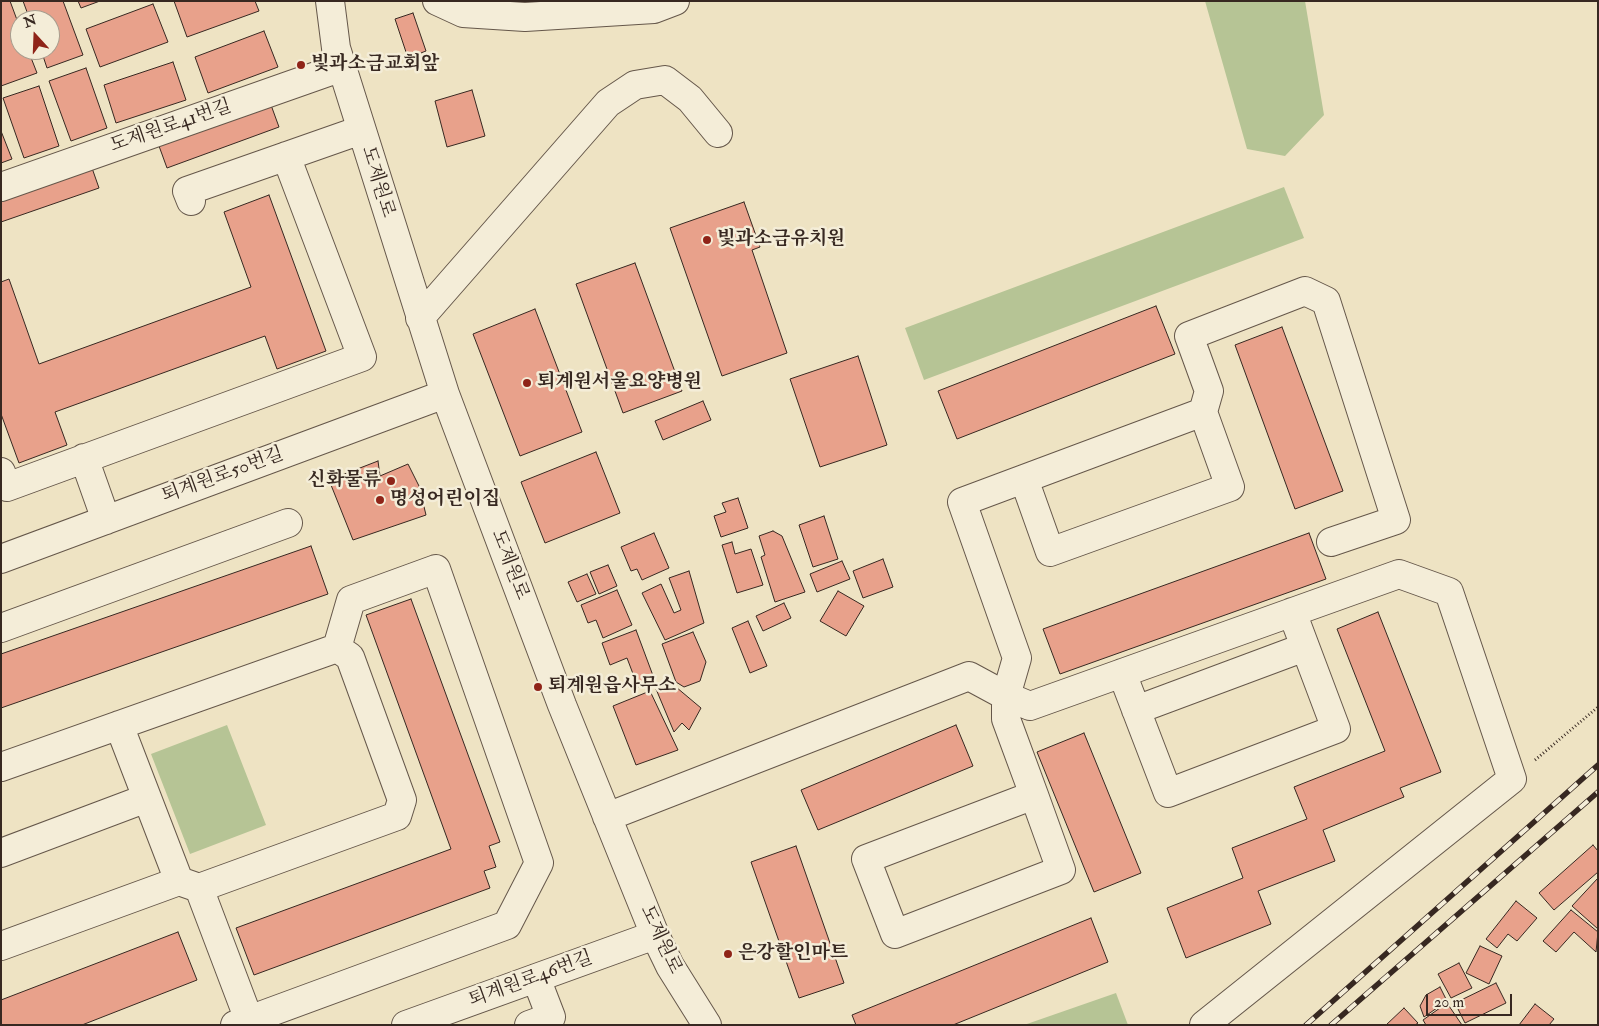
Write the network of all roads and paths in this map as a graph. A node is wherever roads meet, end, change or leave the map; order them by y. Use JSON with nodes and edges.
{"nodes":[{"id":1,"x":330,"y":1,"type":"edge"},
{"id":2,"x":437,"y":1,"type":"edge"},
{"id":3,"x":676,"y":1,"type":"edge"},
{"id":4,"x":342,"y":67,"type":"junction"},
{"id":5,"x":361,"y":130,"type":"junction"},
{"id":6,"x":718,"y":133,"type":"dead end"},
{"id":7,"x":286,"y":156,"type":"junction"},
{"id":8,"x":1,"y":187,"type":"edge"},
{"id":9,"x":191,"y":202,"type":"dead end"},
{"id":10,"x":420,"y":318,"type":"junction"},
{"id":11,"x":445,"y":394,"type":"junction"},
{"id":12,"x":1202,"y":412,"type":"junction"},
{"id":13,"x":84,"y":458,"type":"junction"},
{"id":14,"x":1,"y":472,"type":"edge"},
{"id":15,"x":1024,"y":479,"type":"junction"},
{"id":16,"x":106,"y":520,"type":"junction"},
{"id":17,"x":288,"y":523,"type":"dead end"},
{"id":18,"x":1331,"y":542,"type":"dead end"},
{"id":19,"x":1,"y":559,"type":"edge"},
{"id":20,"x":1292,"y":612,"type":"junction"},
{"id":21,"x":1,"y":628,"type":"edge"},
{"id":22,"x":1305,"y":647,"type":"junction"},
{"id":23,"x":337,"y":648,"type":"junction"},
{"id":24,"x":1122,"y":673,"type":"junction"},
{"id":25,"x":1006,"y":696,"type":"junction"},
{"id":26,"x":1598,"y":707,"type":"edge"},
{"id":27,"x":1136,"y":710,"type":"junction"},
{"id":28,"x":119,"y":726,"type":"junction"},
{"id":29,"x":1,"y":767,"type":"edge"},
{"id":30,"x":1512,"y":779,"type":"junction"},
{"id":31,"x":1034,"y":794,"type":"junction"},
{"id":32,"x":147,"y":798,"type":"junction"},
{"id":33,"x":607,"y":817,"type":"junction"},
{"id":34,"x":1,"y":853,"type":"edge"},
{"id":35,"x":189,"y":884,"type":"junction"},
{"id":36,"x":655,"y":935,"type":"junction"},
{"id":37,"x":1,"y":946,"type":"edge"},
{"id":38,"x":536,"y":978,"type":"junction"},
{"id":39,"x":544,"y":1022,"type":"edge"},
{"id":40,"x":245,"y":1023,"type":"edge"},
{"id":41,"x":406,"y":1025,"type":"edge"},
{"id":42,"x":707,"y":1025,"type":"edge"},
{"id":43,"x":1204,"y":1025,"type":"edge"}],
"edges":[{"from":1,"to":4,"type":"street","name":"도제원로"},
{"from":2,"to":3,"type":"street"},
{"from":4,"to":5,"type":"street","name":"도제원로"},
{"from":4,"to":8,"type":"street","name":"도제원로41번길"},
{"from":5,"to":7,"type":"street"},
{"from":5,"to":10,"type":"street","name":"도제원로"},
{"from":6,"to":10,"type":"street"},
{"from":7,"to":9,"type":"street"},
{"from":7,"to":13,"type":"street"},
{"from":10,"to":11,"type":"street","name":"도제원로"},
{"from":11,"to":16,"type":"street","name":"퇴계원로50번길"},
{"from":11,"to":33,"type":"street","name":"도제원로"},
{"from":12,"to":15,"type":"street"},
{"from":12,"to":15,"type":"street"},
{"from":12,"to":18,"type":"street"},
{"from":13,"to":14,"type":"street"},
{"from":13,"to":16,"type":"street"},
{"from":15,"to":25,"type":"street"},
{"from":16,"to":19,"type":"street","name":"퇴계원로50번길"},
{"from":17,"to":21,"type":"street"},
{"from":20,"to":22,"type":"street"},
{"from":20,"to":24,"type":"street"},
{"from":20,"to":30,"type":"street"},
{"from":22,"to":27,"type":"street"},
{"from":22,"to":27,"type":"street"},
{"from":23,"to":28,"type":"street"},
{"from":23,"to":35,"type":"street"},
{"from":23,"to":40,"type":"street"},
{"from":24,"to":25,"type":"street"},
{"from":24,"to":27,"type":"street"},
{"from":25,"to":31,"type":"street"},
{"from":25,"to":33,"type":"street"},
{"from":26,"to":30,"type":"path"},
{"from":28,"to":29,"type":"street"},
{"from":28,"to":32,"type":"street"},
{"from":30,"to":43,"type":"street"},
{"from":31,"to":31,"type":"street"},
{"from":32,"to":34,"type":"street"},
{"from":32,"to":35,"type":"street"},
{"from":33,"to":36,"type":"street","name":"도제원로"},
{"from":35,"to":37,"type":"street"},
{"from":35,"to":40,"type":"street"},
{"from":36,"to":38,"type":"street","name":"퇴계원로46번길"},
{"from":36,"to":42,"type":"street","name":"도제원로"},
{"from":38,"to":39,"type":"street"},
{"from":38,"to":41,"type":"street","name":"퇴계원로46번길"}]}
